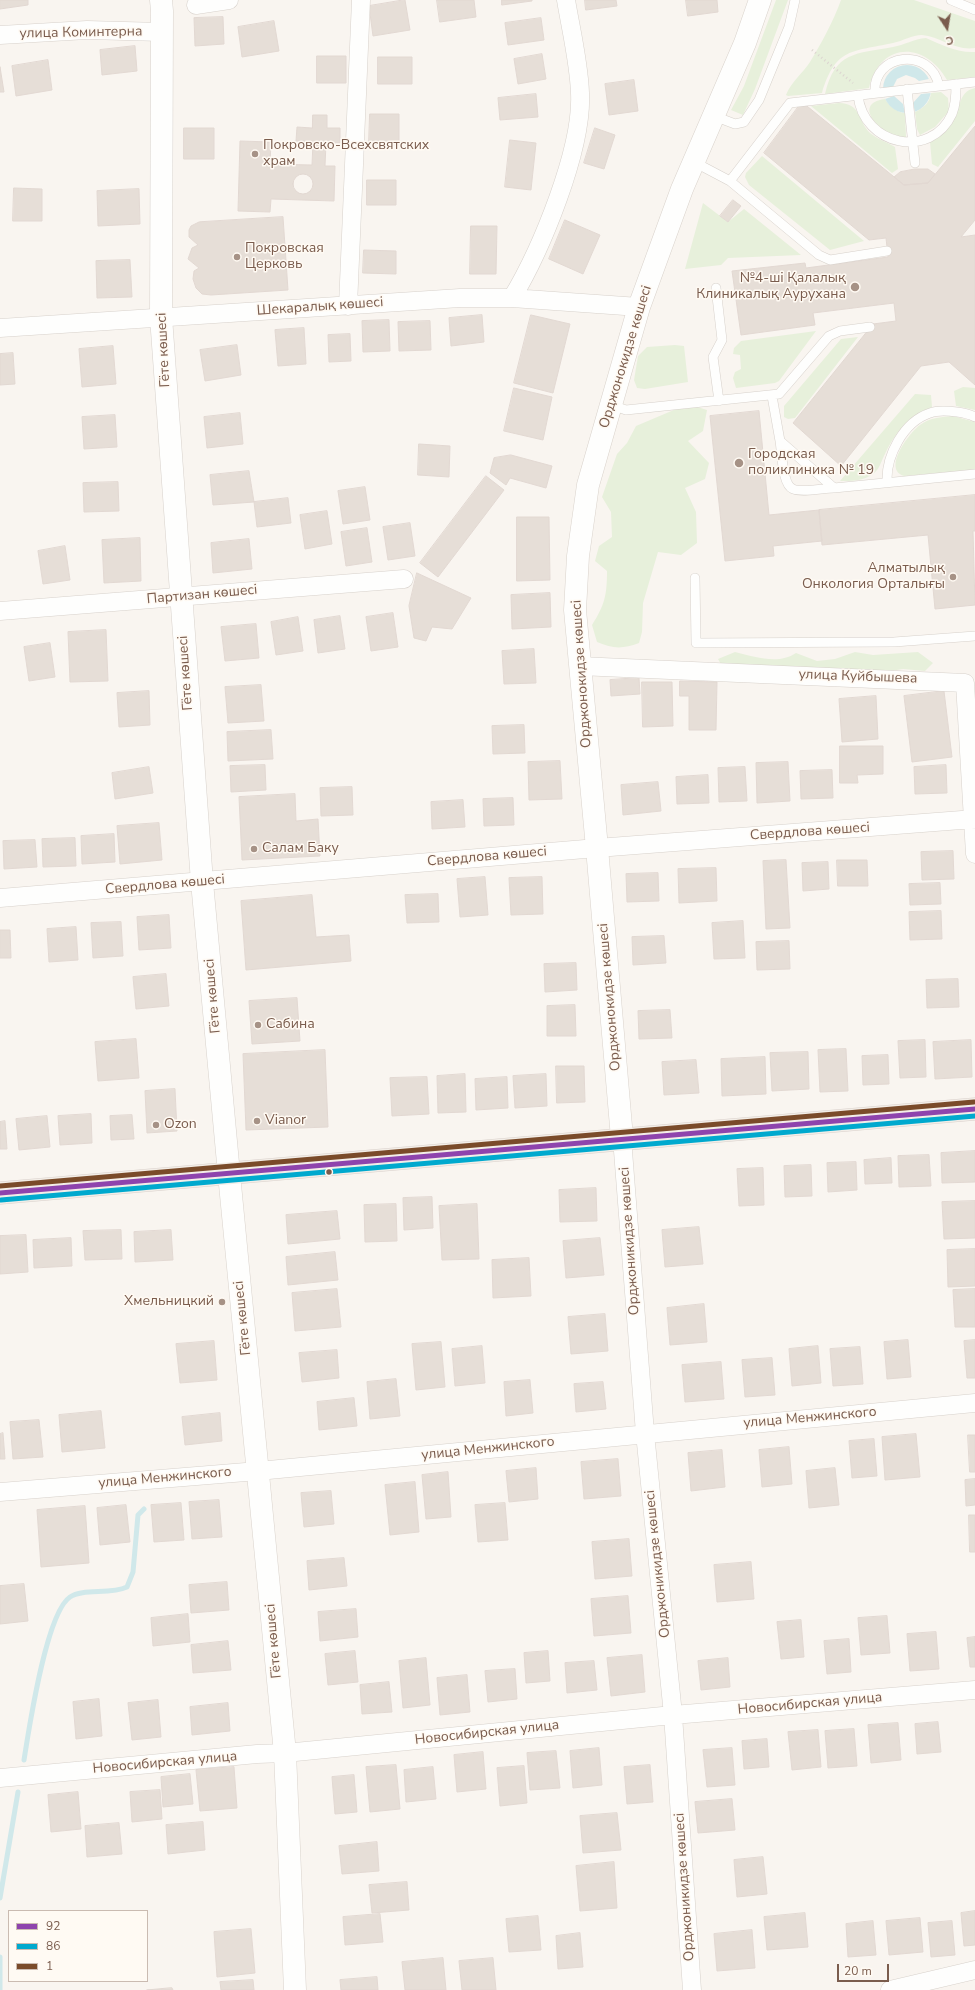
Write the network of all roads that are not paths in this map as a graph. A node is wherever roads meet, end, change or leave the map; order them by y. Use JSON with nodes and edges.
{"nodes":[{"id":1,"x":161,"y":0,"type":"edge"},
{"id":2,"x":230,"y":0,"type":"edge"},
{"id":3,"x":361,"y":0,"type":"edge"},
{"id":4,"x":566,"y":0,"type":"edge"},
{"id":5,"x":760,"y":0,"type":"edge"},
{"id":6,"x":795,"y":0,"type":"edge"},
{"id":7,"x":951,"y":0,"type":"edge"},
{"id":8,"x":196,"y":5,"type":"dead end"},
{"id":9,"x":975,"y":10,"type":"edge"},
{"id":10,"x":162,"y":32,"type":"junction"},
{"id":11,"x":0,"y":35,"type":"edge"},
{"id":12,"x":975,"y":82,"type":"edge"},
{"id":13,"x":956,"y":84,"type":"junction"},
{"id":14,"x":935,"y":86,"type":"junction"},
{"id":15,"x":907,"y":89,"type":"junction"},
{"id":16,"x":879,"y":92,"type":"junction"},
{"id":17,"x":858,"y":95,"type":"junction"},
{"id":18,"x":714,"y":116,"type":"junction"},
{"id":19,"x":913,"y":142,"type":"junction"},
{"id":20,"x":694,"y":162,"type":"junction"},
{"id":21,"x":915,"y":162,"type":"dead end"},
{"id":22,"x":730,"y":181,"type":"junction"},
{"id":23,"x":887,"y":251,"type":"dead end"},
{"id":24,"x":716,"y":288,"type":"dead end"},
{"id":25,"x":512,"y":298,"type":"junction"},
{"id":26,"x":348,"y":306,"type":"junction"},
{"id":27,"x":639,"y":307,"type":"junction"},
{"id":28,"x":161,"y":317,"type":"junction"},
{"id":29,"x":870,"y":327,"type":"dead end"},
{"id":30,"x":0,"y":328,"type":"edge"},
{"id":31,"x":772,"y":396,"type":"junction"},
{"id":32,"x":719,"y":401,"type":"junction"},
{"id":33,"x":611,"y":405,"type":"junction"},
{"id":34,"x":975,"y":417,"type":"edge"},
{"id":35,"x":780,"y":441,"type":"junction"},
{"id":36,"x":975,"y":474,"type":"edge"},
{"id":37,"x":887,"y":482,"type":"junction"},
{"id":38,"x":834,"y":488,"type":"junction"},
{"id":39,"x":695,"y":578,"type":"dead end"},
{"id":40,"x":404,"y":579,"type":"dead end"},
{"id":41,"x":181,"y":597,"type":"junction"},
{"id":42,"x":0,"y":611,"type":"edge"},
{"id":43,"x":975,"y":636,"type":"edge"},
{"id":44,"x":579,"y":666,"type":"junction"},
{"id":45,"x":970,"y":681,"type":"edge"},
{"id":46,"x":974,"y":819,"type":"edge"},
{"id":47,"x":598,"y":848,"type":"junction"},
{"id":48,"x":975,"y":854,"type":"edge"},
{"id":49,"x":202,"y":882,"type":"junction"},
{"id":50,"x":0,"y":898,"type":"edge"},
{"id":51,"x":975,"y":1109,"type":"edge"},
{"id":52,"x":622,"y":1138,"type":"junction"},
{"id":53,"x":229,"y":1174,"type":"junction"},
{"id":54,"x":0,"y":1193,"type":"edge"},
{"id":55,"x":975,"y":1403,"type":"edge"},
{"id":56,"x":645,"y":1434,"type":"junction"},
{"id":57,"x":258,"y":1471,"type":"junction"},
{"id":58,"x":0,"y":1492,"type":"edge"},
{"id":59,"x":975,"y":1690,"type":"edge"},
{"id":60,"x":673,"y":1715,"type":"junction"},
{"id":61,"x":285,"y":1753,"type":"junction"},
{"id":62,"x":0,"y":1778,"type":"edge"},
{"id":63,"x":975,"y":1970,"type":"edge"},
{"id":64,"x":295,"y":1990,"type":"edge"},
{"id":65,"x":692,"y":1990,"type":"edge"},
{"id":66,"x":890,"y":1990,"type":"edge"}],
"edges":[{"from":1,"to":10,"type":"main road","name":"Гёте көшесі"},
{"from":2,"to":8,"type":"street"},
{"from":3,"to":26,"type":"street"},
{"from":4,"to":25,"type":"street"},
{"from":5,"to":18,"type":"main road","name":"Орджонокидзе көшесі"},
{"from":6,"to":18,"type":"lane"},
{"from":7,"to":9,"type":"lane"},
{"from":10,"to":11,"type":"street","name":"улица Коминтерна"},
{"from":10,"to":28,"type":"main road","name":"Гёте көшесі"},
{"from":12,"to":13,"type":"lane"},
{"from":13,"to":14,"type":"lane"},
{"from":13,"to":19,"type":"lane"},
{"from":14,"to":15,"type":"lane"},
{"from":14,"to":16,"type":"lane"},
{"from":15,"to":16,"type":"lane"},
{"from":15,"to":19,"type":"lane"},
{"from":16,"to":17,"type":"lane"},
{"from":17,"to":19,"type":"lane"},
{"from":17,"to":22,"type":"lane"},
{"from":18,"to":20,"type":"main road","name":"Орджонокидзе көшесі"},
{"from":19,"to":21,"type":"lane"},
{"from":20,"to":22,"type":"lane"},
{"from":20,"to":27,"type":"main road","name":"Орджонокидзе көшесі"},
{"from":22,"to":23,"type":"lane"},
{"from":24,"to":32,"type":"lane"},
{"from":25,"to":26,"type":"street","name":"Шекаралық көшесі"},
{"from":25,"to":27,"type":"street","name":"Шекаралық көшесі"},
{"from":26,"to":28,"type":"street","name":"Шекаралық көшесі"},
{"from":27,"to":33,"type":"main road","name":"Орджонокидзе көшесі"},
{"from":28,"to":30,"type":"street","name":"Шекаралық көшесі"},
{"from":28,"to":41,"type":"main road","name":"Гёте көшесі"},
{"from":29,"to":31,"type":"lane"},
{"from":31,"to":32,"type":"lane"},
{"from":31,"to":35,"type":"lane"},
{"from":32,"to":33,"type":"lane"},
{"from":33,"to":44,"type":"main road","name":"Орджонокидзе көшесі"},
{"from":34,"to":37,"type":"lane"},
{"from":35,"to":38,"type":"lane"},
{"from":35,"to":38,"type":"lane"},
{"from":36,"to":37,"type":"lane"},
{"from":37,"to":38,"type":"lane"},
{"from":39,"to":43,"type":"lane"},
{"from":40,"to":41,"type":"street","name":"Партизан көшесі"},
{"from":41,"to":42,"type":"street","name":"Партизан көшесі"},
{"from":41,"to":49,"type":"main road","name":"Гёте көшесі"},
{"from":44,"to":45,"type":"street","name":"улица Куйбышева"},
{"from":44,"to":47,"type":"main road","name":"Орджонокидзе көшесі"},
{"from":45,"to":46,"type":"street","name":"улица Куйбышева"},
{"from":46,"to":47,"type":"street","name":"Свердлова көшесі"},
{"from":46,"to":48,"type":"street","name":"улица Куйбышева"},
{"from":47,"to":49,"type":"street","name":"Свердлова көшесі"},
{"from":47,"to":52,"type":"main road","name":"Орджонокидзе көшесі"},
{"from":49,"to":50,"type":"street","name":"Свердлова көшесі"},
{"from":49,"to":53,"type":"main road","name":"Гёте көшесі"},
{"from":51,"to":52,"type":"main road"},
{"from":52,"to":53,"type":"main road"},
{"from":52,"to":56,"type":"street","name":"Орджоникидзе көшесі"},
{"from":53,"to":54,"type":"main road"},
{"from":53,"to":57,"type":"main road","name":"Гёте көшесі"},
{"from":55,"to":56,"type":"street","name":"улица Менжинского"},
{"from":56,"to":57,"type":"street","name":"улица Менжинского"},
{"from":56,"to":60,"type":"street","name":"Орджоникидзе көшесі"},
{"from":57,"to":58,"type":"street","name":"улица Менжинского"},
{"from":57,"to":61,"type":"main road","name":"Гёте көшесі"},
{"from":59,"to":60,"type":"street","name":"Новосибирская улица"},
{"from":60,"to":61,"type":"street","name":"Новосибирская улица"},
{"from":60,"to":65,"type":"street","name":"Орджоникидзе көшесі"},
{"from":61,"to":62,"type":"street","name":"Новосибирская улица"},
{"from":61,"to":64,"type":"main road","name":"Гёте көшесі"},
{"from":63,"to":66,"type":"street"}]}
